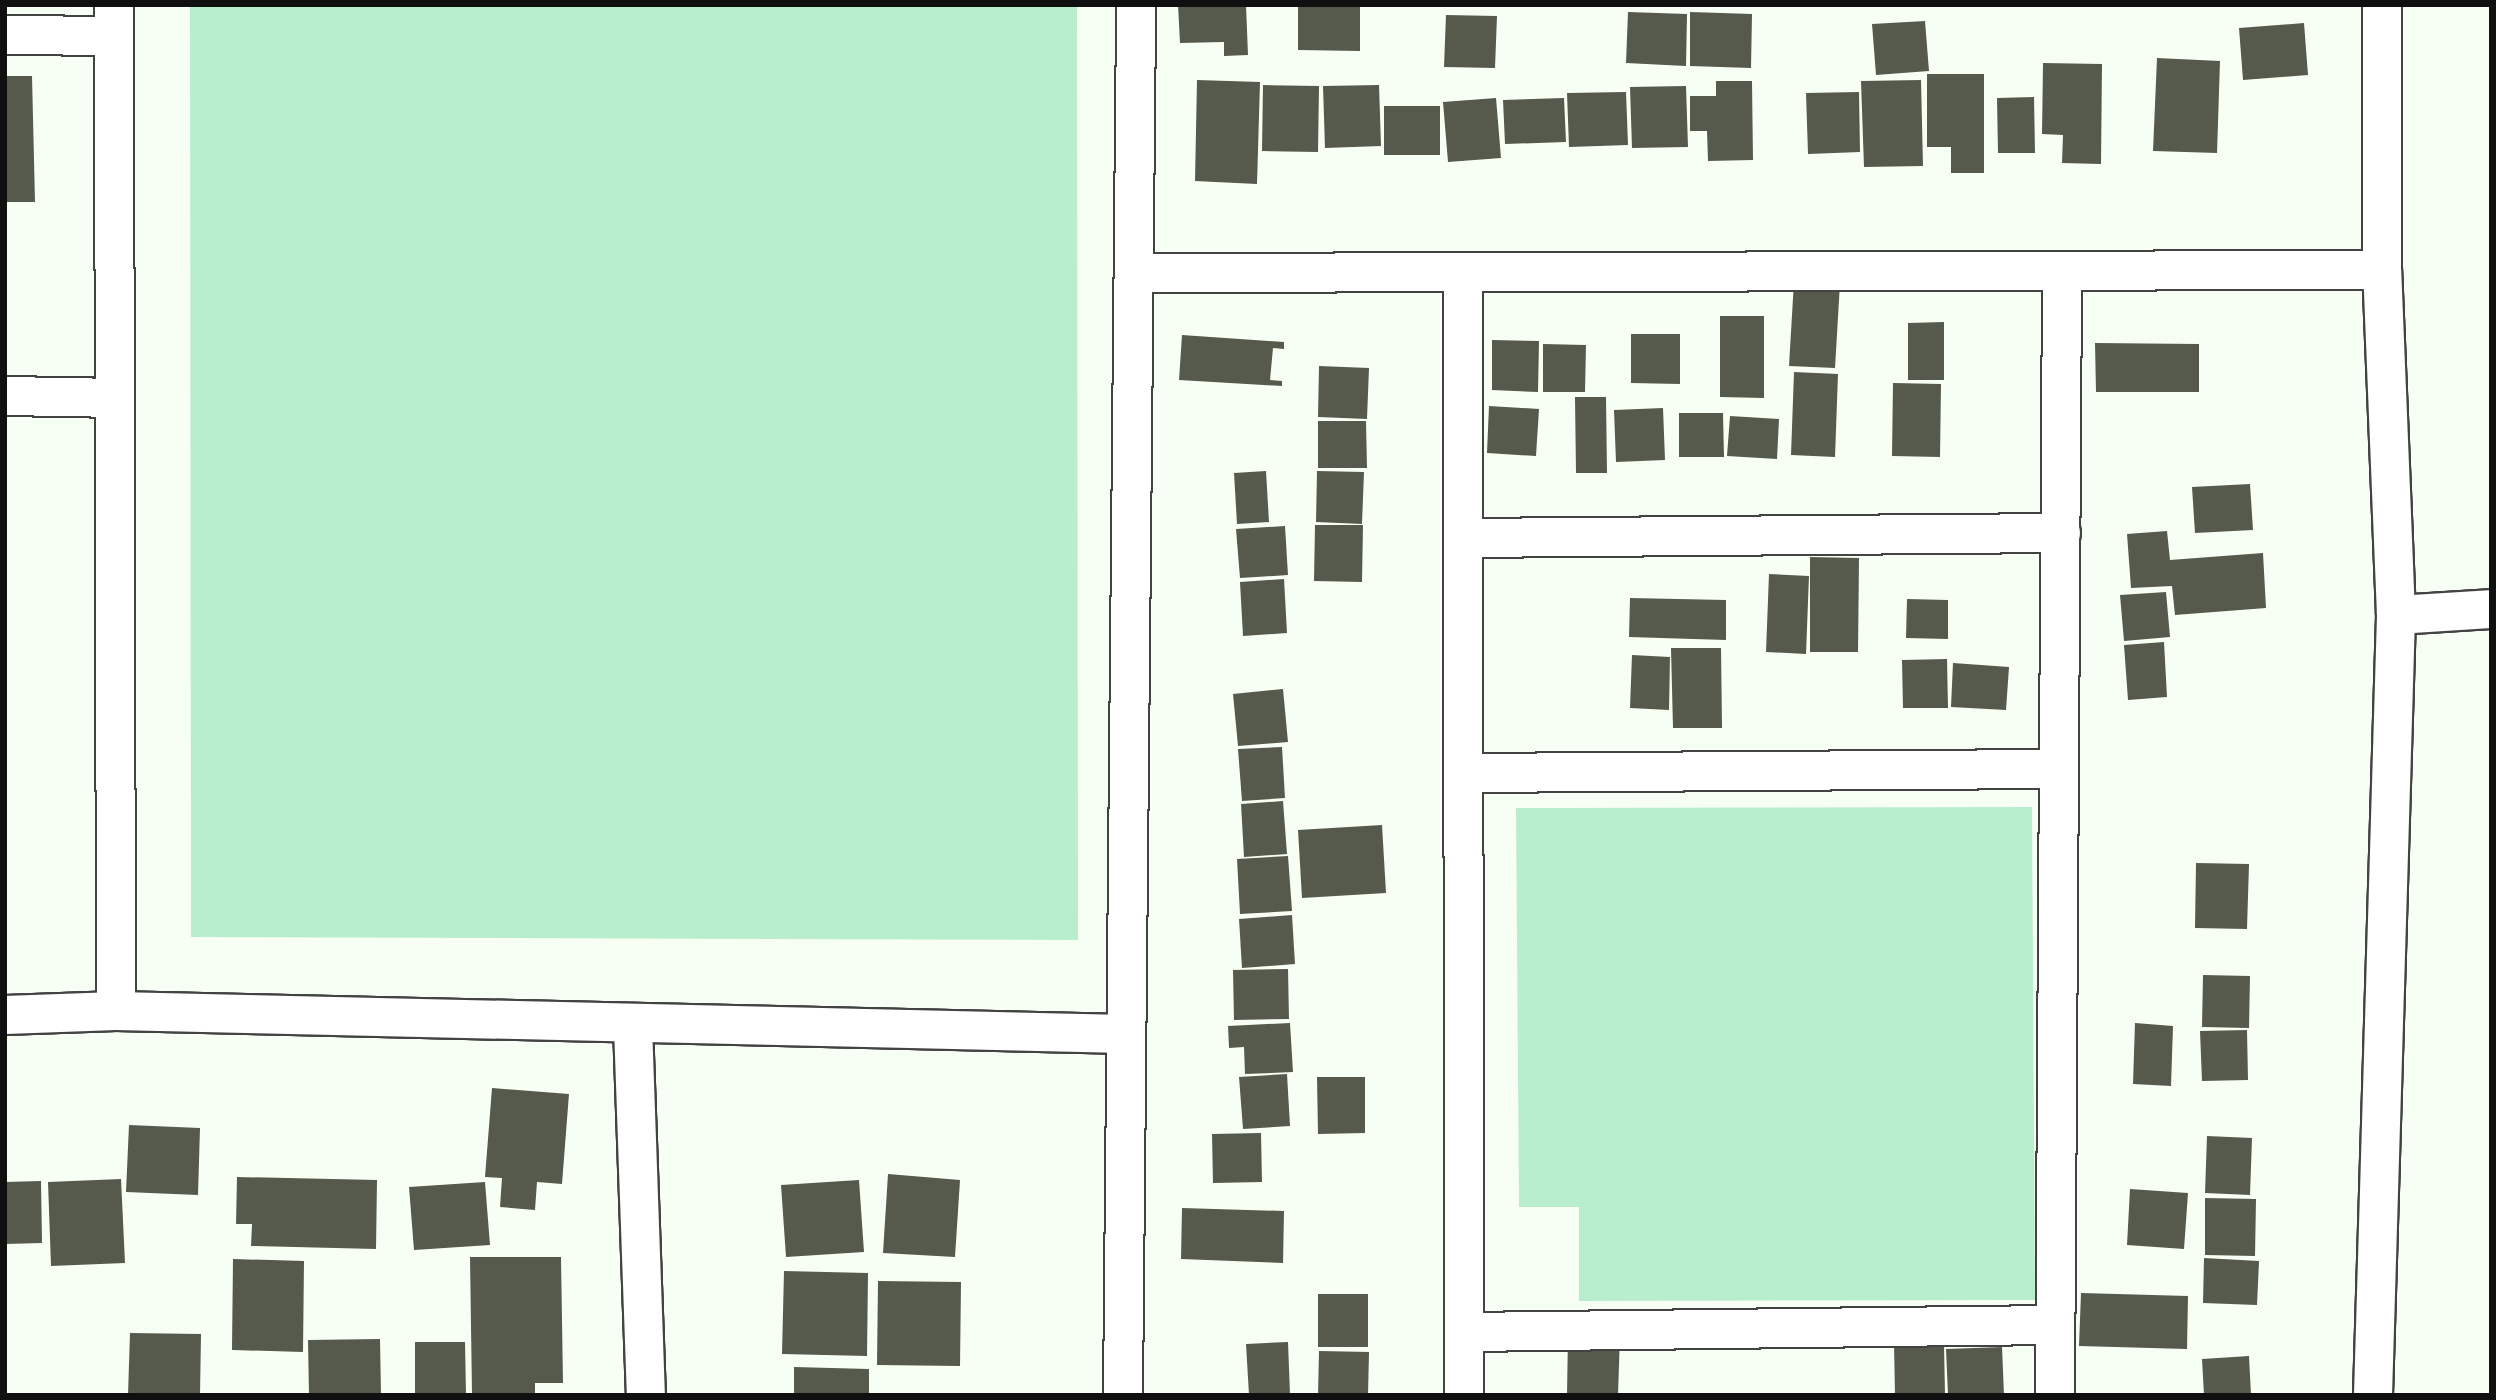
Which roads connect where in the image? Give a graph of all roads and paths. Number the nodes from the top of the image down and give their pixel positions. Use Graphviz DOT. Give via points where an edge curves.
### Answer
graph roads {
  1 [pos="1136,5"];
  2 [pos="2382,5"];
  3 [pos="114,21"];
  4 [pos="5,35"];
  5 [pos="2382,270"];
  6 [pos="2062,271"];
  7 [pos="1463,272"];
  8 [pos="1134,273"];
  9 [pos="5,396"];
  10 [pos="115,398"];
  11 [pos="2061,533"];
  12 [pos="1463,538"];
  13 [pos="2491,609"];
  14 [pos="2396,615"];
  15 [pos="2059,769"];
  16 [pos="1464,773"];
  17 [pos="116,1012"];
  18 [pos="5,1015"];
  19 [pos="633,1026"];
  20 [pos="1126,1034"];
  21 [pos="2055,1325"];
  22 [pos="1464,1332"];
  23 [pos="646,1395"];
  24 [pos="1123,1395"];
  25 [pos="1464,1395"];
  26 [pos="2055,1395"];
  27 [pos="2373,1395"];
  1 -- 8 [label="street"];
  2 -- 5 [label="street"];
  3 -- 4 [label="street"];
  3 -- 10 [label="street"];
  5 -- 6 [label="street"];
  5 -- 14 [label="street"];
  6 -- 7 [label="street"];
  6 -- 11 [label="street"];
  7 -- 8 [label="street"];
  7 -- 12 [label="street"];
  8 -- 20 [label="street"];
  9 -- 10 [label="street"];
  10 -- 17 [label="street"];
  11 -- 12 [label="street"];
  11 -- 15 [label="street"];
  12 -- 16 [label="street"];
  13 -- 14 [label="street"];
  14 -- 27 [label="street"];
  15 -- 16 [label="street"];
  15 -- 21 [label="street"];
  16 -- 22 [label="street"];
  17 -- 18 [label="street"];
  17 -- 19 [label="street"];
  19 -- 20 [label="street"];
  19 -- 23 [label="street"];
  20 -- 24 [label="street"];
  21 -- 22 [label="street"];
  21 -- 26 [label="street"];
  22 -- 25 [label="street"];
}
